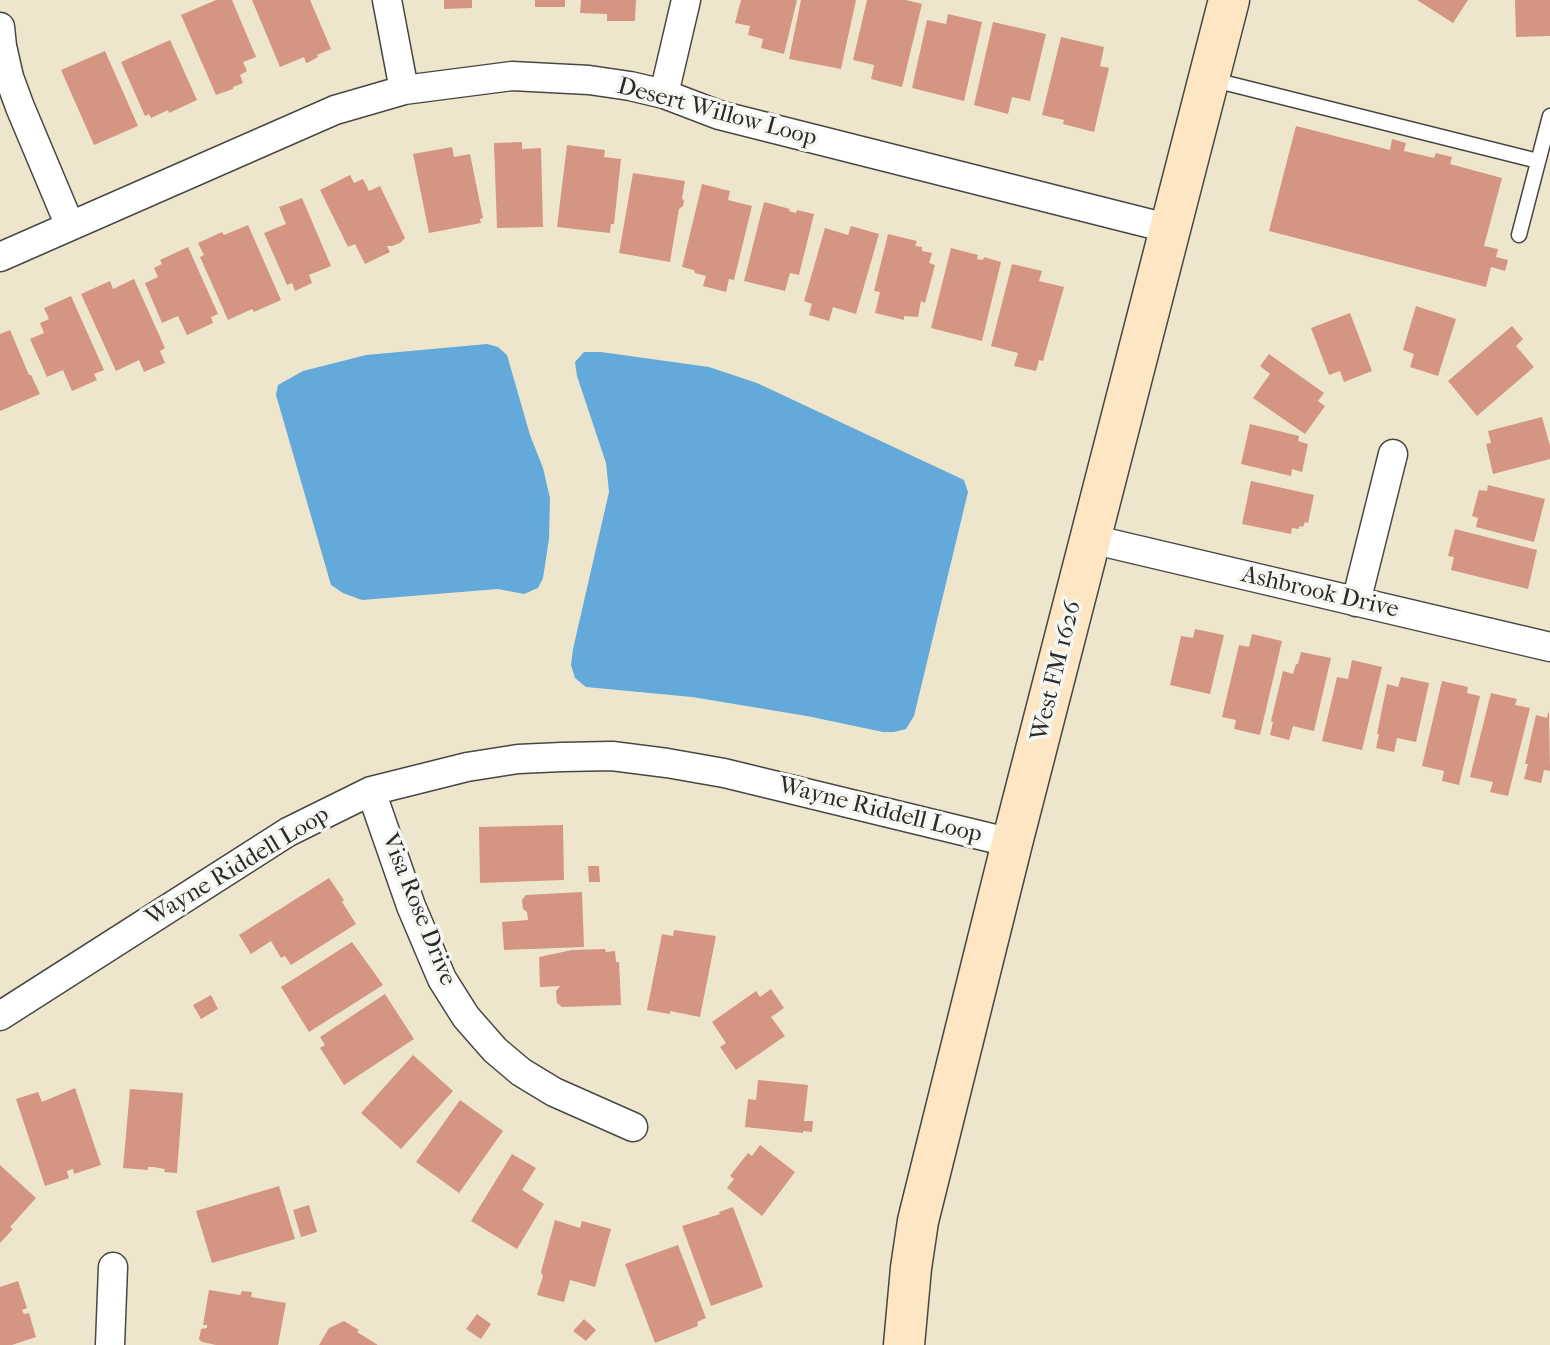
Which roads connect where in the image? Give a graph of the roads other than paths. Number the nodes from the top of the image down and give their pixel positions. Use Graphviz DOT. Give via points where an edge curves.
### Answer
graph roads {
  1 [pos="387,0"];
  2 [pos="686,0"];
  3 [pos="1229,0"];
  4 [pos="0,27"];
  5 [pos="1209,79"];
  6 [pos="404,90"];
  7 [pos="664,94"];
  8 [pos="1550,116"];
  9 [pos="1538,161"];
  10 [pos="70,226"];
  11 [pos="1171,229"];
  12 [pos="1519,235"];
  13 [pos="0,257"];
  14 [pos="1393,454"];
  15 [pos="1091,539"];
  16 [pos="1356,602"];
  17 [pos="1550,647"];
  18 [pos="371,791"];
  19 [pos="1012,843"];
  20 [pos="0,1016"];
  21 [pos="633,1127"];
  22 [pos="113,1267"];
  23 [pos="110,1345"];
  24 [pos="904,1345"];
  1 -- 6 [label="street"];
  2 -- 7 [label="street"];
  3 -- 5 [label="main road, West FM 1626"];
  4 -- 10 [label="street" via="16,97"];
  5 -- 9 [label="lane"];
  5 -- 11 [label="main road, West FM 1626"];
  6 -- 7 [label="street, Desert Willow Loop" via="512,76 589,80"];
  6 -- 10 [label="street, Desert Willow Loop" via="313,119"];
  7 -- 11 [label="street, Desert Willow Loop" via="719,115"];
  8 -- 9 [label="lane"];
  9 -- 12 [label="lane"];
  10 -- 13 [label="street, Desert Willow Loop"];
  11 -- 15 [label="main road, West FM 1626"];
  14 -- 16 [label="street"];
  15 -- 16 [label="street, Ashbrook Drive"];
  15 -- 19 [label="main road, West FM 1626"];
  16 -- 17 [label="street, Ashbrook Drive"];
  18 -- 19 [label="street, Wayne Riddell Loop" via="518,759 612,756 724,773"];
  18 -- 20 [label="street, Wayne Riddell Loop" via="288,832"];
  18 -- 21 [label="street, Visa Rose Drive" via="411,906 442,979 466,1017 521,1072"];
  19 -- 24 [label="main road, West FM 1626" via="918,1221"];
  22 -- 23 [label="street"];
}
